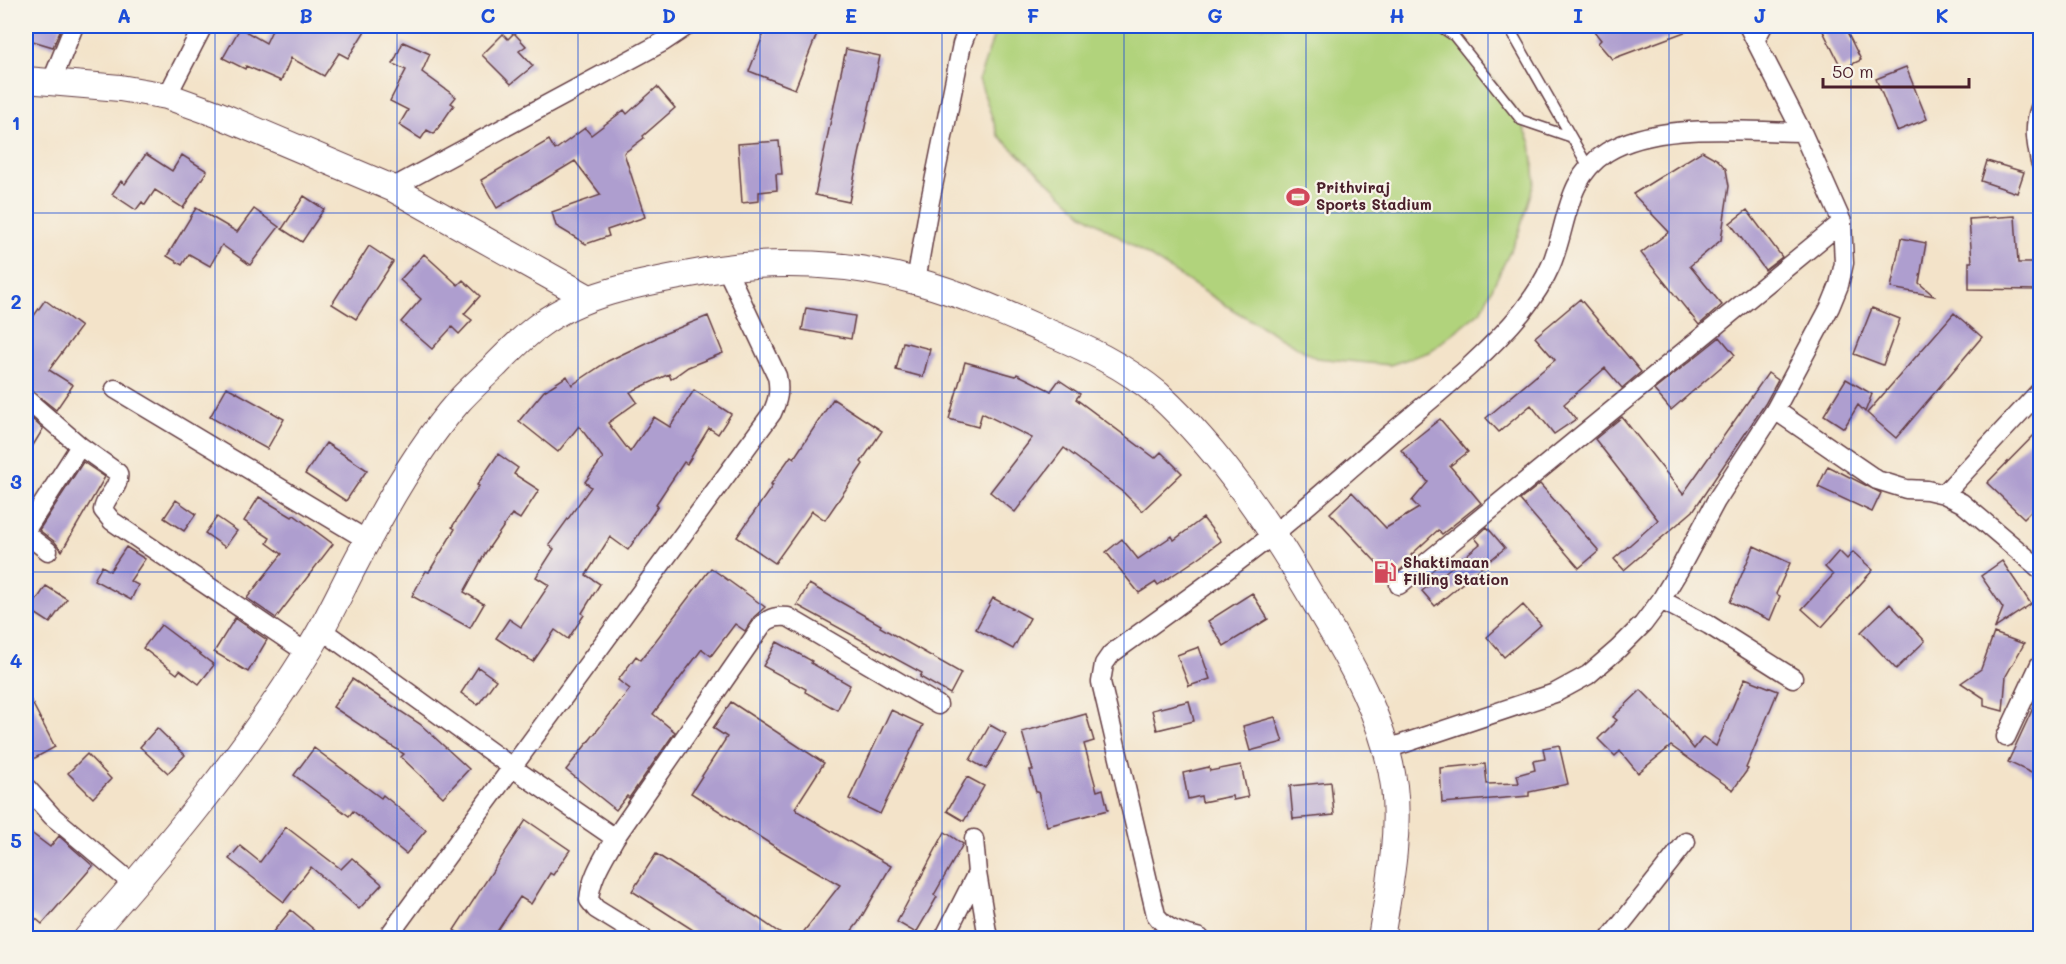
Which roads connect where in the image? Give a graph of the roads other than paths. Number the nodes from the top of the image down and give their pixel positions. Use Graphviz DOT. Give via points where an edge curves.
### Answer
graph roads {
  1 [pos="74,26"];
  2 [pos="203,26"];
  3 [pos="687,26"];
  4 [pos="969,26"];
  5 [pos="1439,26"];
  6 [pos="1508,26"];
  7 [pos="1748,26"];
  8 [pos="1768,26"];
  9 [pos="1758,44"];
  10 [pos="26,80"];
  11 [pos="51,83"];
  12 [pos="167,96"];
  13 [pos="2040,108"];
  14 [pos="1802,132"];
  15 [pos="1571,137"];
  16 [pos="2040,162"];
  17 [pos="1589,168"];
  18 [pos="392,188"];
  19 [pos="1842,222"];
  20 [pos="726,268"];
  21 [pos="916,281"];
  22 [pos="589,298"];
  23 [pos="115,389"];
  24 [pos="2040,391"];
  25 [pos="26,399"];
  26 [pos="1775,410"];
  27 [pos="80,446"];
  28 [pos="1944,494"];
  29 [pos="26,532"];
  30 [pos="1274,533"];
  31 [pos="367,540"];
  32 [pos="48,551"];
  33 [pos="2040,569"];
  34 [pos="1399,585"];
  35 [pos="1661,600"];
  36 [pos="322,630"];
  37 [pos="308,653"];
  38 [pos="2040,664"];
  39 [pos="1793,678"];
  40 [pos="938,705"];
  41 [pos="2006,737"];
  42 [pos="1387,748"];
  43 [pos="513,768"];
  44 [pos="26,787"];
  45 [pos="615,838"];
  46 [pos="974,839"];
  47 [pos="1686,842"];
  48 [pos="977,873"];
  49 [pos="134,885"];
  50 [pos="87,939"];
  51 [pos="387,939"];
  52 [pos="643,939"];
  53 [pos="944,939"];
  54 [pos="988,939"];
  55 [pos="1200,939"];
  56 [pos="1381,939"];
  57 [pos="1610,939"];
  1 -- 11 [label="street"];
  2 -- 12 [label="street"];
  3 -- 18 [label="street"];
  4 -- 21 [label="street" via="959,56"];
  5 -- 15 [label="lane" via="1454,36 1521,120"];
  6 -- 15 [label="lane"];
  7 -- 9 [label="street"];
  8 -- 9 [label="lane"];
  9 -- 14 [label="street"];
  10 -- 11 [label="street"];
  11 -- 12 [label="street"];
  12 -- 18 [label="street"];
  13 -- 16 [label="street" via="2035,124"];
  14 -- 17 [label="street" via="1660,134 1626,143"];
  14 -- 19 [label="street"];
  15 -- 17 [label="lane"];
  17 -- 30 [label="street" via="1572,193 1546,274 1506,331"];
  18 -- 22 [label="street"];
  19 -- 26 [label="street" via="1844,263 1839,285"];
  19 -- 34 [label="street"];
  20 -- 21 [label="street" via="814,265"];
  20 -- 22 [label="street"];
  20 -- 43 [label="street" via="777,376 778,400"];
  21 -- 30 [label="street" via="979,302 1077,344 1134,376 1203,442"];
  22 -- 31 [label="street" via="542,322 457,403 410,467"];
  23 -- 31 [label="street"];
  24 -- 28 [label="street"];
  25 -- 27 [label="street"];
  26 -- 28 [label="street" via="1877,480"];
  26 -- 35 [label="street" via="1716,501"];
  27 -- 29 [label="street"];
  27 -- 37 [label="street" via="118,473 118,483 103,510 112,521"];
  28 -- 33 [label="street" via="1962,502"];
  29 -- 32 [label="street"];
  30 -- 42 [label="street" via="1333,633"];
  30 -- 55 [label="street" via="1112,654 1104,664 1104,697 1156,915 1172,930"];
  31 -- 36 [label="street"];
  35 -- 39 [label="street"];
  35 -- 42 [label="street" via="1618,649 1588,675 1556,693"];
  36 -- 37 [label="street"];
  36 -- 43 [label="street"];
  37 -- 49 [label="street" via="235,761"];
  38 -- 41 [label="street"];
  40 -- 45 [label="street" via="788,617 769,618"];
  42 -- 56 [label="street" via="1394,790 1394,841"];
  43 -- 45 [label="street"];
  43 -- 51 [label="street"];
  44 -- 49 [label="street" via="52,816"];
  45 -- 52 [label="street" via="595,874 589,900 596,909"];
  46 -- 48 [label="street"];
  47 -- 57 [label="street"];
  48 -- 53 [label="street"];
  48 -- 54 [label="street"];
  49 -- 50 [label="street"];
}
